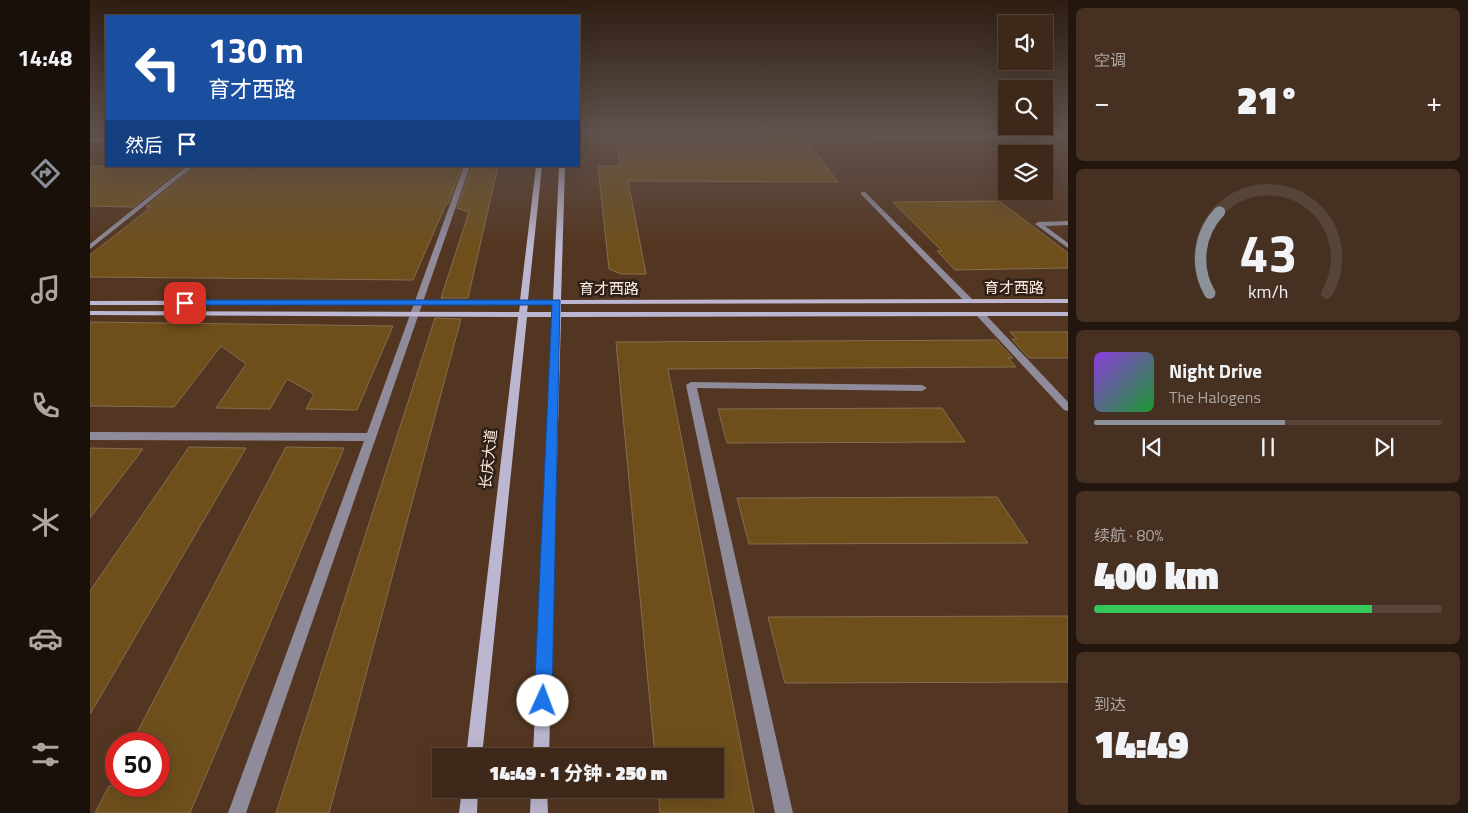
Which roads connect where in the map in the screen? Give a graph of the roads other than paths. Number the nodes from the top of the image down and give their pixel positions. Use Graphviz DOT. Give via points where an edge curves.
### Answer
graph roads {
  1 [pos="186,170"];
  2 [pos="466,170"];
  3 [pos="539,170"];
  4 [pos="562,170"];
  5 [pos="863,193"];
  6 [pos="1068,223"];
  7 [pos="1068,246"];
  8 [pos="90,247"];
  9 [pos="969,301"];
  10 [pos="1068,301"];
  11 [pos="557,302"];
  12 [pos="90,303"];
  13 [pos="417,309"];
  14 [pos="523,309"];
  15 [pos="90,312"];
  16 [pos="980,314"];
  17 [pos="1068,314"];
  18 [pos="556,316"];
  19 [pos="922,388"];
  20 [pos="1068,408"];
  21 [pos="90,436"];
  22 [pos="372,436"];
  23 [pos="475,748"];
  24 [pos="541,748"];
  25 [pos="469,798"];
  26 [pos="539,798"];
  27 [pos="237,813"];
  28 [pos="468,813"];
  29 [pos="538,813"];
  30 [pos="784,813"];
  1 -- 8 [label="street"];
  2 -- 13 [label="street"];
  3 -- 14 [label="main road, 长庆大道"];
  4 -- 11 [label="main road"];
  5 -- 9 [label="street"];
  6 -- 7 [label="street" via="1038,224"];
  9 -- 10 [label="main road, 育才西路"];
  9 -- 11 [label="main road, 育才西路"];
  11 -- 14 [label="main road, 育才西路"];
  11 -- 18 [label="main road"];
  12 -- 13 [label="main road, 育才西路"];
  13 -- 14 [label="main road, 育才西路"];
  13 -- 15 [label="main road, 育才西路"];
  13 -- 22 [label="street"];
  14 -- 18 [label="main road, 育才西路"];
  14 -- 23 [label="main road, 长庆大道"];
  16 -- 17 [label="main road, 育才西路"];
  16 -- 18 [label="main road, 育才西路"];
  16 -- 20 [label="street"];
  18 -- 24 [label="main road"];
  19 -- 30 [label="street" via="691,386"];
  21 -- 22 [label="street"];
  22 -- 27 [label="street"];
  25 -- 28 [label="main road"];
  26 -- 29 [label="main road"];
}
